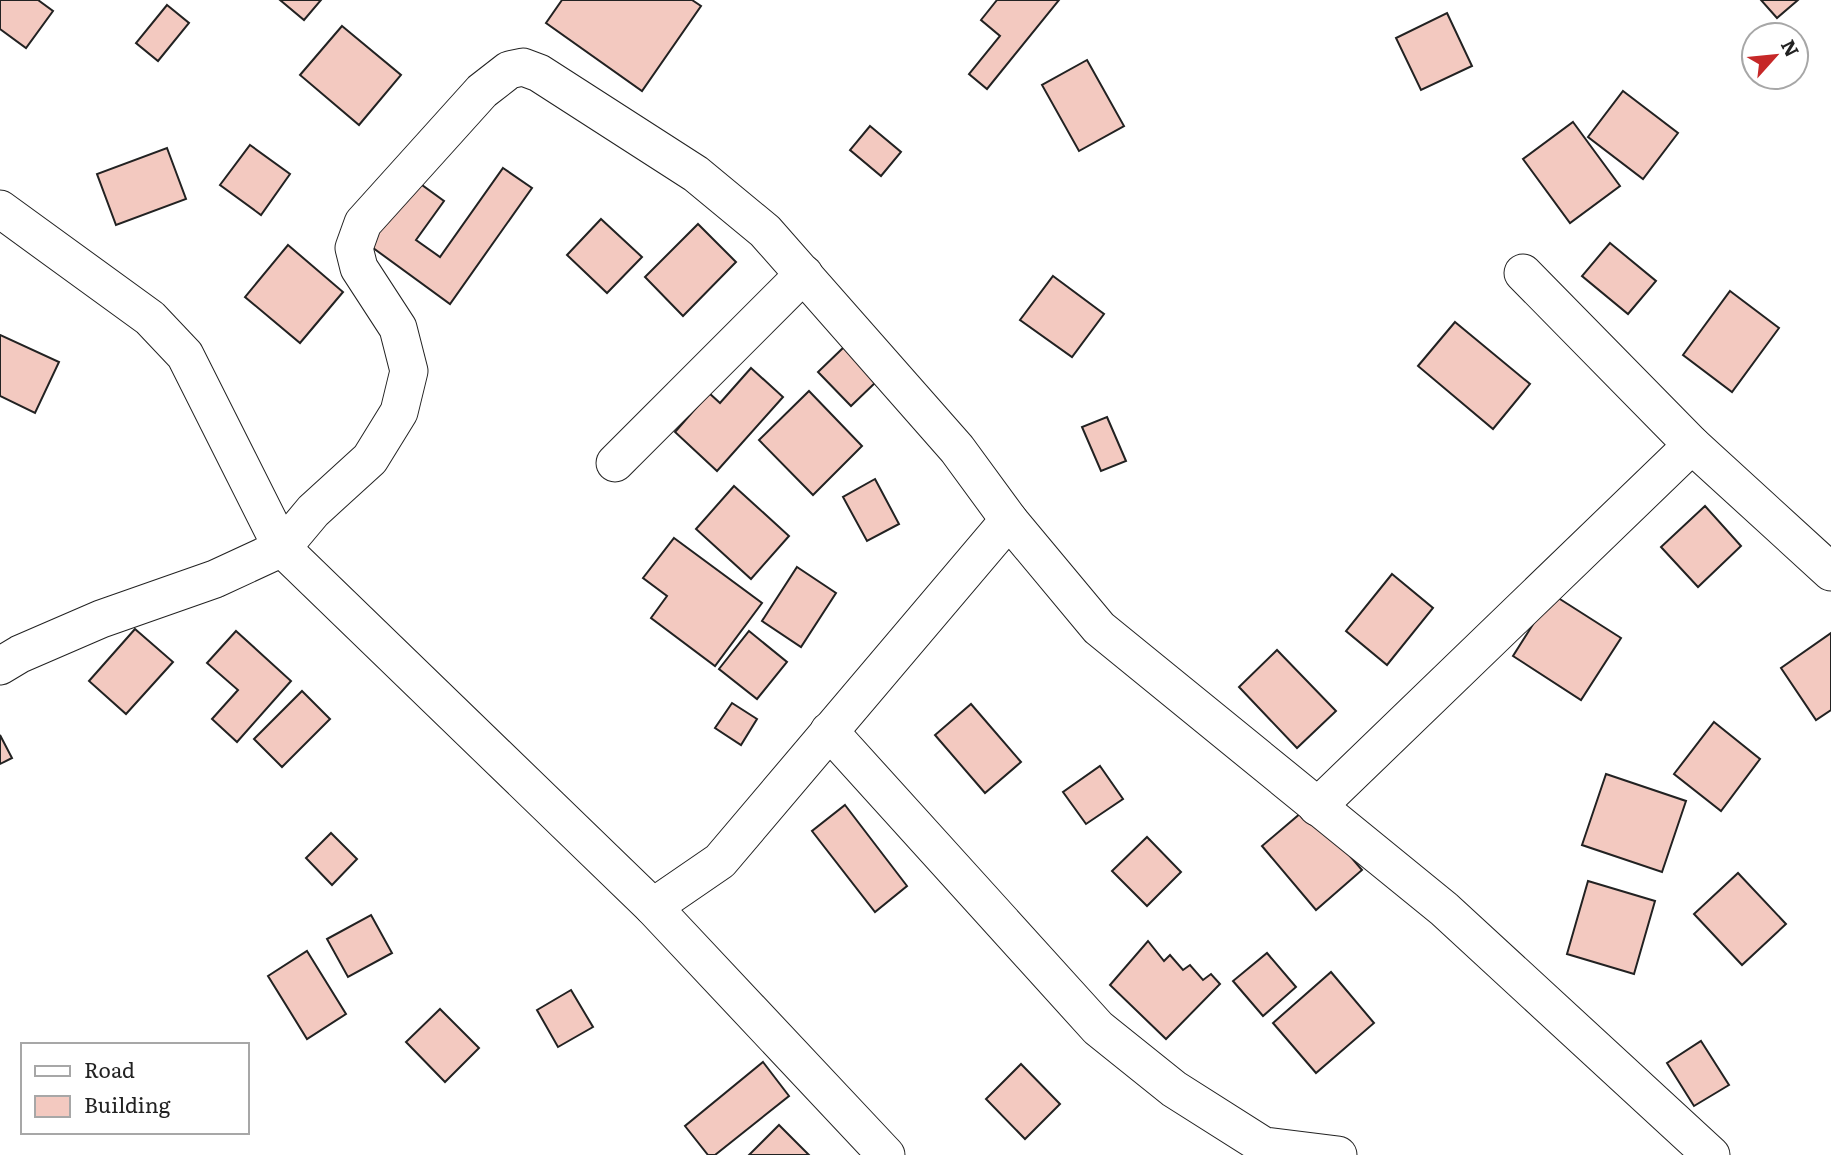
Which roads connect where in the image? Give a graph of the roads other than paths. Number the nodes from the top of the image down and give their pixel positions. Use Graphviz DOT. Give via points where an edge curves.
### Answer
graph roads {
  1 [pos="0,209"];
  2 [pos="1523,273"];
  3 [pos="804,275"];
  4 [pos="1692,445"];
  5 [pos="615,463"];
  6 [pos="1009,520"];
  7 [pos="282,548"];
  8 [pos="1831,572"];
  9 [pos="0,666"];
  10 [pos="829,731"];
  11 [pos="1317,807"];
  12 [pos="653,907"];
  13 [pos="886,1155"];
  14 [pos="1338,1155"];
  15 [pos="1711,1155"];
  1 -- 7 [label="street" via="150,318 185,355"];
  2 -- 4 [label="street"];
  3 -- 5 [label="street"];
  3 -- 6 [label="street" via="957,449"];
  3 -- 7 [label="street" via="765,231 696,174 539,73 523,67 509,70 482,91 363,223 354,248 359,268 398,328 409,372 399,412 370,459"];
  4 -- 8 [label="street"];
  4 -- 11 [label="street"];
  6 -- 10 [label="street"];
  6 -- 11 [label="street" via="1099,628"];
  7 -- 9 [label="street" via="215,579 101,619"];
  7 -- 12 [label="street"];
  10 -- 12 [label="street" via="720,861"];
  10 -- 14 [label="street" via="1098,1028 1174,1089 1264,1146"];
  11 -- 15 [label="street" via="1444,909"];
  12 -- 13 [label="street"];
}
